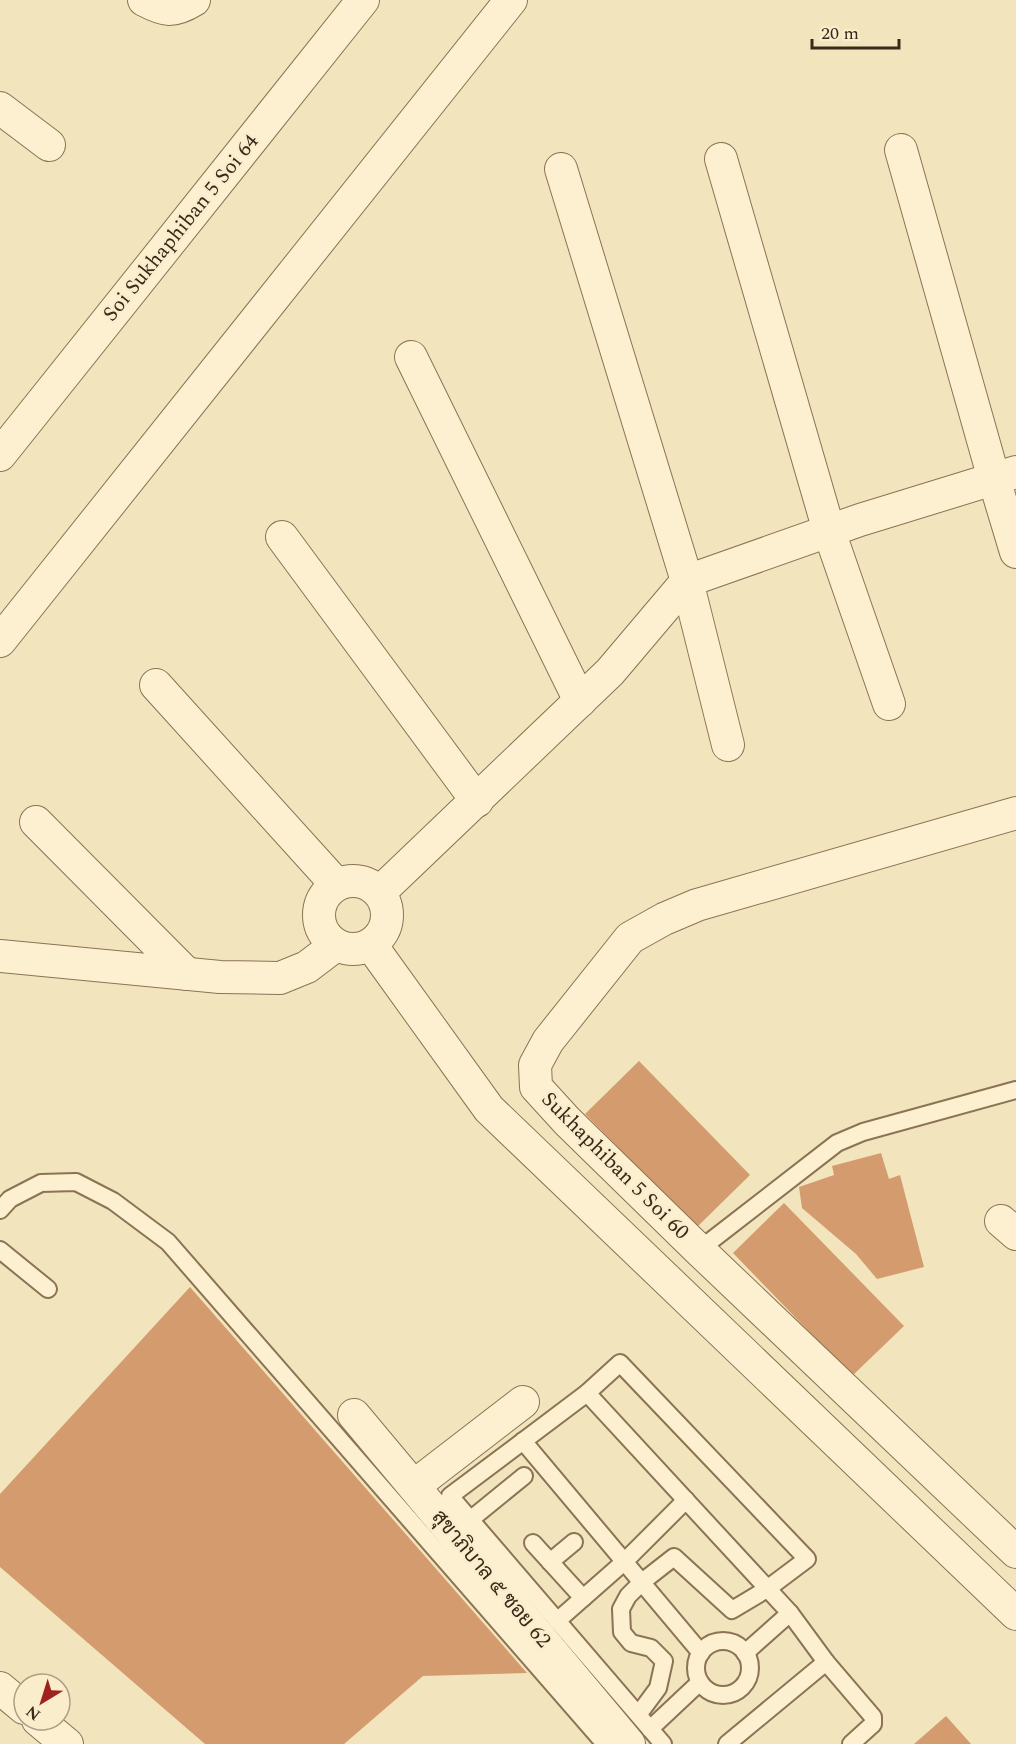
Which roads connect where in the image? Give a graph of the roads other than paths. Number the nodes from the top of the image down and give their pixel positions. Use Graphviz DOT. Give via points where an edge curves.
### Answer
graph roads {
  1 [pos="144,0"];
  2 [pos="194,0"];
  3 [pos="363,0"];
  4 [pos="511,0"];
  5 [pos="0,108"];
  6 [pos="49,146"];
  7 [pos="901,150"];
  8 [pos="720,159"];
  9 [pos="561,169"];
  10 [pos="411,357"];
  11 [pos="0,455"];
  12 [pos="1005,476"];
  13 [pos="829,531"];
  14 [pos="282,537"];
  15 [pos="1016,552"];
  16 [pos="687,581"];
  17 [pos="0,641"];
  18 [pos="156,685"];
  19 [pos="580,701"];
  20 [pos="890,704"];
  21 [pos="728,745"];
  22 [pos="477,801"];
  23 [pos="1016,813"];
  24 [pos="36,822"];
  25 [pos="336,884"];
  26 [pos="380,892"];
  27 [pos="336,945"];
  28 [pos="370,945"];
  29 [pos="0,956"];
  30 [pos="187,974"];
  31 [pos="1016,1089"];
  32 [pos="0,1210"];
  33 [pos="699,1250"];
  34 [pos="0,1251"];
  35 [pos="48,1289"];
  36 [pos="587,1392"];
  37 [pos="523,1402"];
  38 [pos="354,1415"];
  39 [pos="523,1441"];
  40 [pos="524,1476"];
  41 [pos="414,1486"];
  42 [pos="686,1500"];
  43 [pos="470,1520"];
  44 [pos="574,1542"];
  45 [pos="534,1543"];
  46 [pos="1016,1552"];
  47 [pos="550,1562"];
  48 [pos="624,1562"];
  49 [pos="642,1582"];
  50 [pos="767,1588"];
  51 [pos="583,1598"];
  52 [pos="790,1613"];
  53 [pos="1016,1614"];
  54 [pos="557,1621"];
  55 [pos="700,1653"];
  56 [pos="745,1653"];
  57 [pos="826,1662"];
  58 [pos="700,1683"];
  59 [pos="0,1688"];
  60 [pos="12,1698"];
  61 [pos="638,1715"];
  62 [pos="52,1732"];
  63 [pos="639,1736"];
  64 [pos="67,1744"];
  65 [pos="605,1744"];
  66 [pos="663,1744"];
  67 [pos="727,1744"];
  68 [pos="851,1744"];
  1 -- 2 [label="street" via="162,10 183,7"];
  3 -- 11 [label="street, Soi Sukhaphiban 5 Soi 64"];
  4 -- 17 [label="street"];
  5 -- 6 [label="street"];
  7 -- 12 [label="street"];
  8 -- 13 [label="street"];
  9 -- 16 [label="street"];
  10 -- 19 [label="street"];
  12 -- 13 [label="street"];
  12 -- 15 [label="street"];
  13 -- 16 [label="street"];
  13 -- 20 [label="street"];
  14 -- 22 [label="street"];
  16 -- 19 [label="street" via="610,672"];
  16 -- 21 [label="street"];
  18 -- 25 [label="street"];
  19 -- 22 [label="street"];
  22 -- 26 [label="street"];
  23 -- 33 [label="street, Sukhaphiban 5 Soi 60" via="709,902 664,919 630,938 548,1041 535,1065 536,1087"];
  24 -- 30 [label="street"];
  25 -- 26 [label="street" via="360,880"];
  25 -- 27 [label="street" via="320,902 318,914 326,937"];
  26 -- 28 [label="street" via="386,903 386,927"];
  27 -- 28 [label="street" via="359,949"];
  27 -- 30 [label="street" via="307,967 280,978"];
  28 -- 53 [label="street" via="489,1109"];
  29 -- 30 [label="street"];
  31 -- 33 [label="lane" via="863,1132 837,1143"];
  32 -- 65 [label="lane" via="10,1199 41,1183 76,1182 113,1201 168,1242"];
  33 -- 46 [label="street, Sukhaphiban 5 Soi 60"];
  34 -- 35 [label="lane"];
  36 -- 39 [label="lane"];
  36 -- 42 [label="lane"];
  36 -- 50 [label="lane" via="620,1363 807,1559"];
  37 -- 41 [label="street"];
  38 -- 41 [label="street, สุขาภิบาล ๕ ซอย 62"];
  39 -- 43 [label="lane" via="450,1496"];
  39 -- 48 [label="lane"];
  40 -- 43 [label="lane"];
  41 -- 63 [label="street, สุขาภิบาล ๕ ซอย 62"];
  42 -- 48 [label="lane"];
  42 -- 50 [label="lane"];
  43 -- 54 [label="lane"];
  44 -- 47 [label="lane"];
  45 -- 47 [label="lane"];
  47 -- 51 [label="lane"];
  48 -- 49 [label="lane"];
  48 -- 51 [label="lane"];
  49 -- 50 [label="lane" via="674,1557 732,1610"];
  49 -- 55 [label="lane"];
  49 -- 61 [label="lane" via="621,1609 622,1632 631,1643 651,1648 664,1661 658,1688"];
  50 -- 52 [label="lane"];
  51 -- 54 [label="lane"];
  52 -- 56 [label="lane"];
  52 -- 57 [label="lane"];
  54 -- 61 [label="lane"];
  55 -- 56 [label="lane" via="717,1641 728,1641"];
  55 -- 58 [label="lane" via="696,1673"];
  56 -- 58 [label="lane" via="749,1673 738,1690 717,1694"];
  57 -- 67 [label="lane"];
  57 -- 68 [label="lane" via="873,1717 873,1724"];
  58 -- 63 [label="lane"];
  59 -- 60 [label="street"];
  61 -- 63 [label="lane"];
  62 -- 64 [label="street"];
  63 -- 66 [label="lane"];
}
